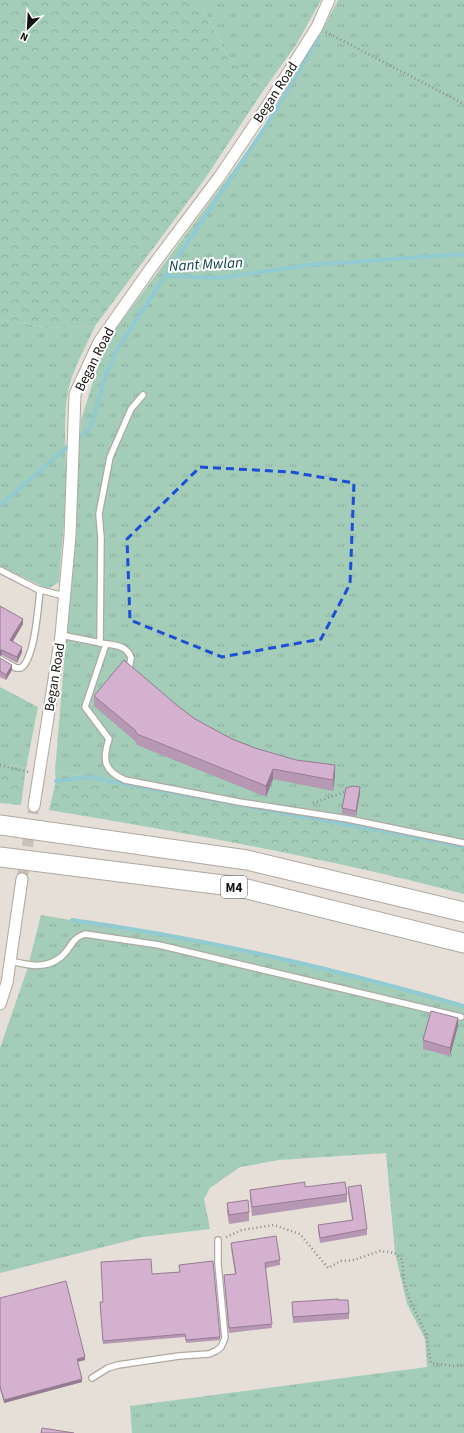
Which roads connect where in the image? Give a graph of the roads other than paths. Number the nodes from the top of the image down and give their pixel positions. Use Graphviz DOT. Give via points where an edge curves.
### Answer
graph roads {
  1 [pos="329,0"];
  2 [pos="143,395"];
  3 [pos="0,570"];
  4 [pos="40,590"];
  5 [pos="64,596"];
  6 [pos="61,635"];
  7 [pos="103,644"];
  8 [pos="0,659"];
  9 [pos="129,669"];
  10 [pos="34,806"];
  11 [pos="0,825"];
  12 [pos="464,843"];
  13 [pos="0,857"];
  14 [pos="22,879"];
  15 [pos="464,912"];
  16 [pos="464,943"];
  17 [pos="10,961"];
  18 [pos="0,1004"];
  19 [pos="461,1017"];
  20 [pos="218,1240"];
  21 [pos="92,1378"];
  1 -- 5 [label="street, Began Road" via="317,26 220,176 99,342 75,394 70,536"];
  2 -- 7 [label="lane" via="131,409 110,458 99,514"];
  3 -- 4 [label="lane"];
  4 -- 5 [label="lane"];
  4 -- 8 [label="lane" via="30,652 26,662 21,668 16,668"];
  5 -- 6 [label="street, Began Road"];
  6 -- 7 [label="lane"];
  6 -- 10 [label="street, Began Road"];
  7 -- 9 [label="lane" via="127,649 131,658"];
  7 -- 12 [label="lane" via="86,707 109,739 104,753 107,767 114,775 125,780 239,802 304,811"];
  11 -- 15 [label="highway, M4" via="247,860"];
  13 -- 16 [label="highway, M4" via="239,887"];
  14 -- 17 [label="street"];
  17 -- 18 [label="street" via="7,983"];
  17 -- 19 [label="lane" via="41,967 61,957 75,938 85,934 159,945"];
  20 -- 21 [label="lane" via="224,1338 221,1347 209,1354 118,1365"];
}
